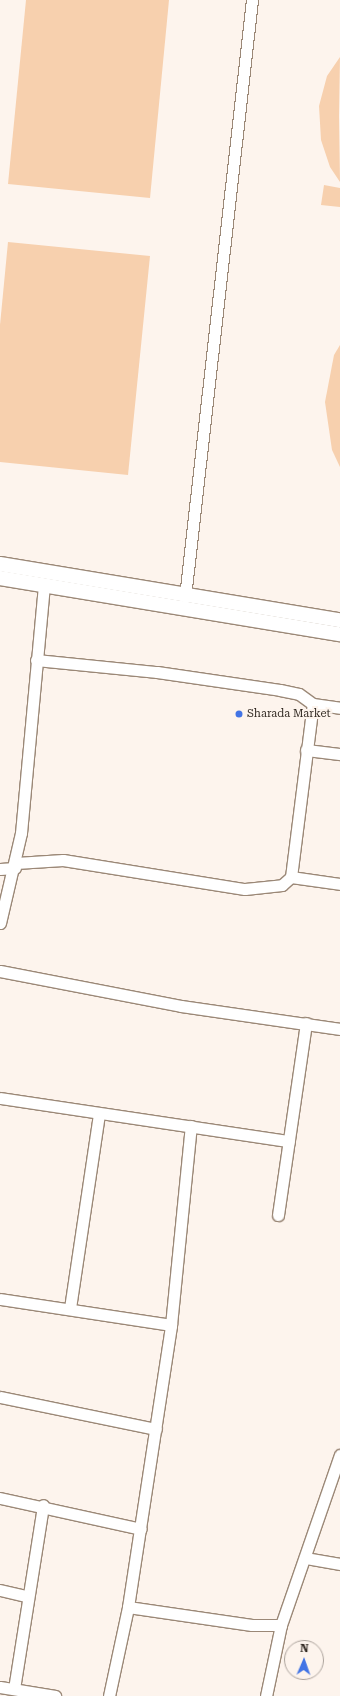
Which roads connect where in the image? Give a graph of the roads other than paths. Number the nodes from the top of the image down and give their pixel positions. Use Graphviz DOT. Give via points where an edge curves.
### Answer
graph roads {
  1 [pos="252,0"];
  2 [pos="0,564"];
  3 [pos="0,578"];
  4 [pos="44,586"];
  5 [pos="185,596"];
  6 [pos="340,620"];
  7 [pos="340,634"];
  8 [pos="36,660"];
  9 [pos="313,704"];
  10 [pos="340,708"];
  11 [pos="306,750"];
  12 [pos="340,754"];
  13 [pos="15,865"];
  14 [pos="0,869"];
  15 [pos="291,877"];
  16 [pos="340,884"];
  17 [pos="0,923"];
  18 [pos="0,971"];
  19 [pos="306,1023"];
  20 [pos="340,1029"];
  21 [pos="0,1098"];
  22 [pos="99,1114"];
  23 [pos="191,1126"];
  24 [pos="289,1141"];
  25 [pos="278,1215"];
  26 [pos="0,1299"];
  27 [pos="70,1308"];
  28 [pos="171,1326"];
  29 [pos="0,1396"];
  30 [pos="156,1429"];
  31 [pos="340,1455"];
  32 [pos="0,1498"];
  33 [pos="43,1505"];
  34 [pos="141,1529"];
  35 [pos="306,1558"];
  36 [pos="340,1564"];
  37 [pos="0,1590"];
  38 [pos="27,1596"];
  39 [pos="128,1607"];
  40 [pos="281,1625"];
  41 [pos="0,1687"];
  42 [pos="20,1692"];
  43 [pos="55,1696"];
  44 [pos="109,1696"];
  45 [pos="266,1696"];
  1 -- 5 [label="street"];
  2 -- 5 [label="street"];
  3 -- 4 [label="street"];
  4 -- 7 [label="street"];
  4 -- 8 [label="street"];
  5 -- 6 [label="street"];
  8 -- 9 [label="street" via="156,672 280,690 299,694"];
  8 -- 13 [label="street" via="26,793"];
  9 -- 10 [label="street"];
  9 -- 11 [label="street"];
  11 -- 12 [label="street"];
  11 -- 15 [label="street"];
  13 -- 14 [label="street"];
  13 -- 15 [label="street" via="63,860 245,889 275,888 282,886"];
  13 -- 17 [label="street"];
  15 -- 16 [label="street"];
  18 -- 19 [label="street" via="181,1006"];
  19 -- 20 [label="street"];
  19 -- 24 [label="street"];
  21 -- 22 [label="street"];
  22 -- 23 [label="street"];
  22 -- 27 [label="street"];
  23 -- 24 [label="street"];
  23 -- 28 [label="street"];
  24 -- 25 [label="street"];
  26 -- 27 [label="street"];
  27 -- 28 [label="street"];
  28 -- 30 [label="street"];
  29 -- 30 [label="street"];
  30 -- 34 [label="street"];
  31 -- 35 [label="street"];
  32 -- 33 [label="street"];
  33 -- 34 [label="street"];
  33 -- 38 [label="street"];
  34 -- 39 [label="street"];
  35 -- 36 [label="street"];
  35 -- 40 [label="street"];
  37 -- 38 [label="street"];
  38 -- 42 [label="street"];
  39 -- 40 [label="street" via="252,1625"];
  39 -- 44 [label="street"];
  40 -- 45 [label="street"];
  41 -- 42 [label="street"];
  42 -- 43 [label="street"];
}
